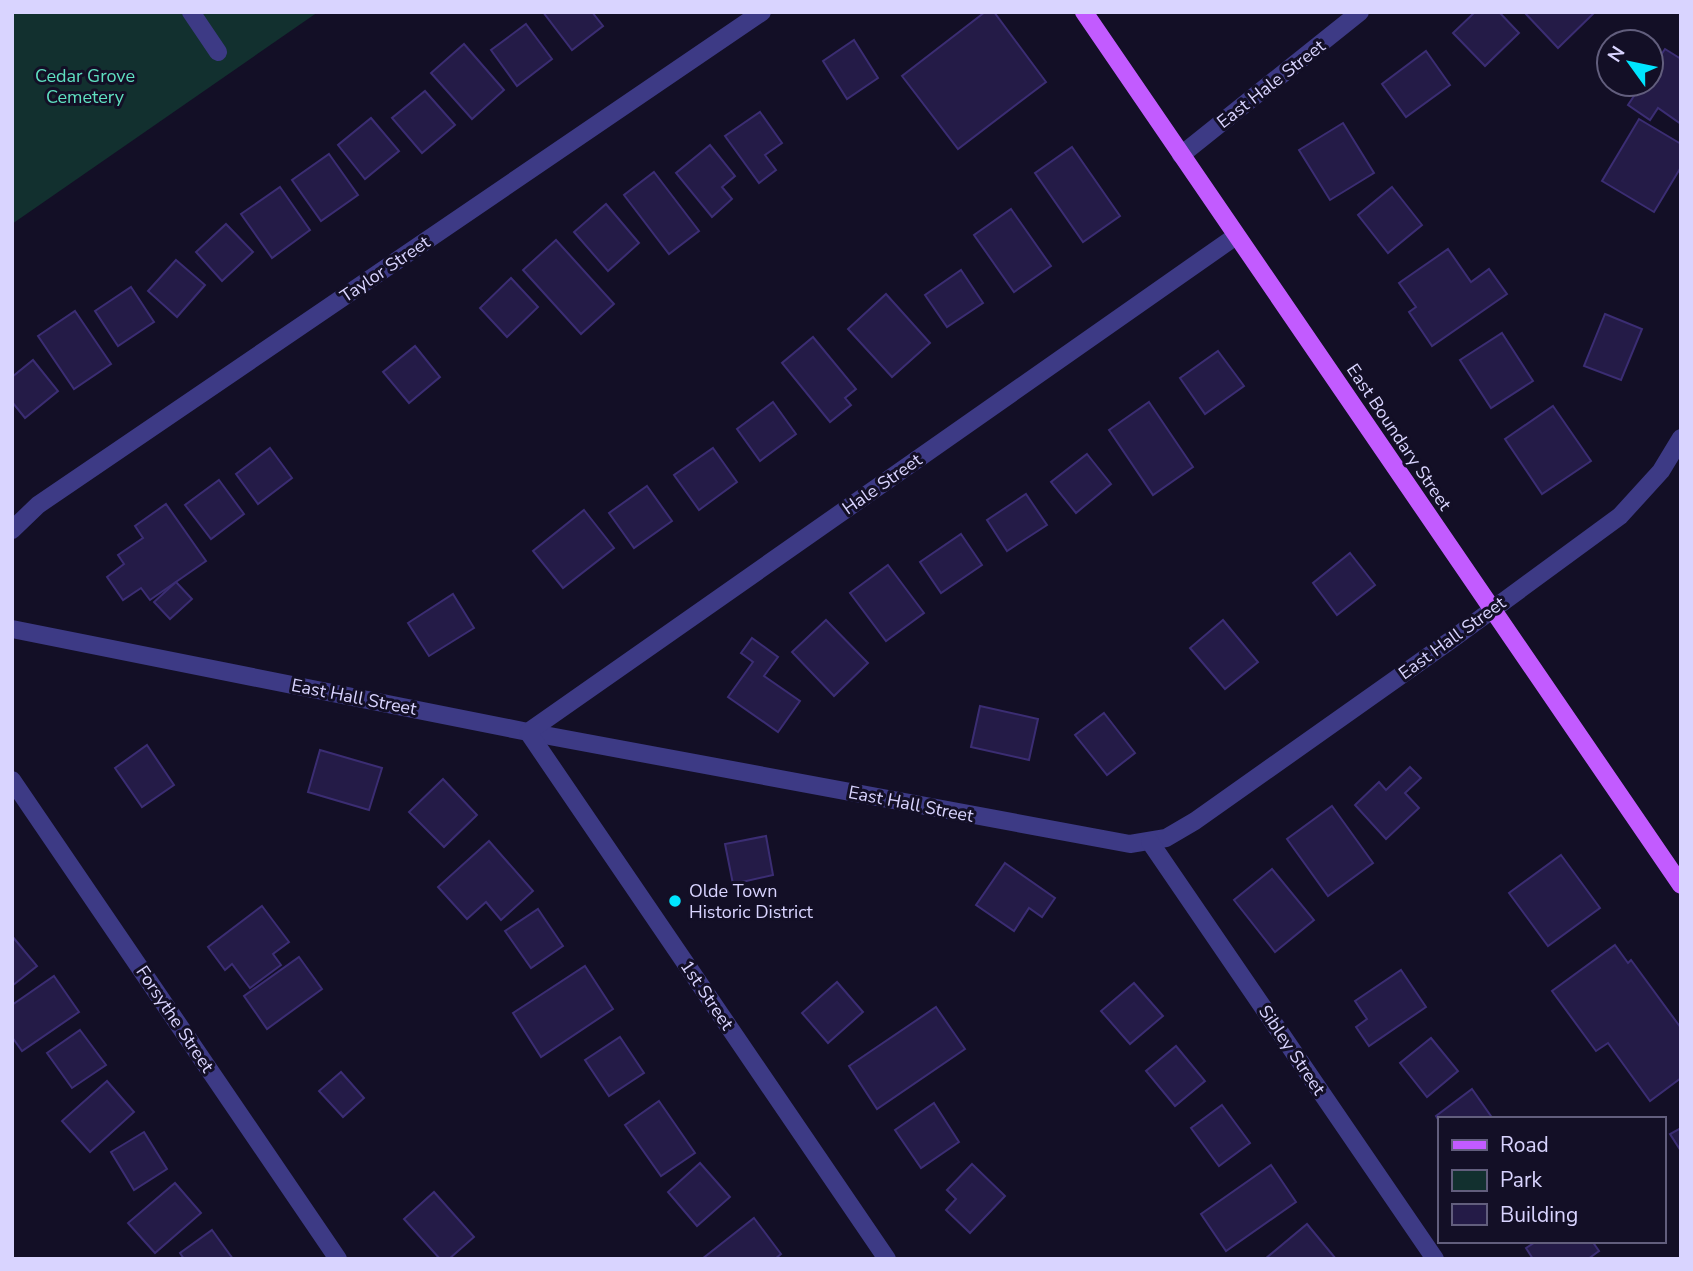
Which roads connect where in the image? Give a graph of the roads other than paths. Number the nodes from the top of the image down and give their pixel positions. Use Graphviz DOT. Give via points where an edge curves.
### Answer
graph roads {
  1 [pos="191,12"];
  2 [pos="762,12"];
  3 [pos="1084,12"];
  4 [pos="1360,12"];
  5 [pos="218,52"];
  6 [pos="1181,155"];
  7 [pos="1236,236"];
  8 [pos="1681,438"];
  9 [pos="12,530"];
  10 [pos="1492,610"];
  11 [pos="12,629"];
  12 [pos="528,732"];
  13 [pos="12,780"];
  14 [pos="1150,842"];
  15 [pos="1681,885"];
  16 [pos="338,1259"];
  17 [pos="887,1259"];
  18 [pos="1435,1259"];
  1 -- 5 [label="street"];
  2 -- 9 [label="street, Taylor Street" via="38,505"];
  3 -- 6 [label="main road, East Boundary Street"];
  4 -- 6 [label="street, East Hale Street"];
  6 -- 7 [label="main road, East Boundary Street"];
  7 -- 10 [label="main road, East Boundary Street"];
  7 -- 12 [label="street, Hale Street"];
  8 -- 10 [label="street, East Hall Street" via="1661,471 1620,516"];
  10 -- 14 [label="street, East Hall Street" via="1195,821"];
  10 -- 15 [label="main road, East Boundary Street"];
  11 -- 12 [label="street, East Hall Street"];
  12 -- 14 [label="street, East Hall Street" via="1109,842"];
  12 -- 17 [label="street, 1st Street"];
  13 -- 16 [label="street, Forsythe Street"];
  14 -- 18 [label="street, Sibley Street"];
}
